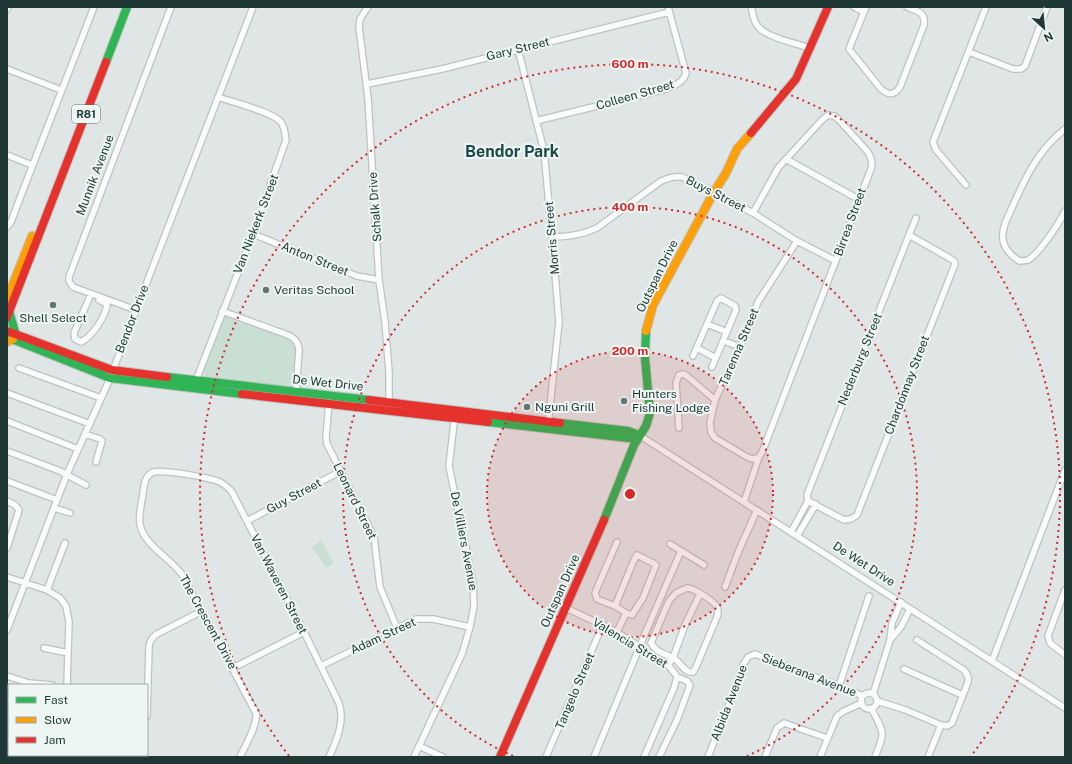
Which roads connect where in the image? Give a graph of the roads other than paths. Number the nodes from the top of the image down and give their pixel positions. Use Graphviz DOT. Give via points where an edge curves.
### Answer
graph roads {
  1 [pos="94,7"];
  2 [pos="121,7"];
  3 [pos="127,7"];
  4 [pos="171,7"];
  5 [pos="253,7"];
  6 [pos="368,7"];
  7 [pos="751,7"];
  8 [pos="828,7"];
  9 [pos="854,7"];
  10 [pos="907,7"];
  11 [pos="986,7"];
  12 [pos="1048,7"];
  13 [pos="668,9"];
  14 [pos="865,9"];
  15 [pos="809,48"];
  16 [pos="518,50"];
  17 [pos="969,52"];
  18 [pos="7,69"];
  19 [pos="367,84"];
  20 [pos="61,90"];
  21 [pos="218,97"];
  22 [pos="536,121"];
  23 [pos="1065,129"];
  24 [pos="7,156"];
  25 [pos="786,159"];
  26 [pos="32,165"];
  27 [pos="966,184"];
  28 [pos="714,192"];
  29 [pos="858,199"];
  30 [pos="1065,211"];
  31 [pos="753,213"];
  32 [pos="916,218"];
  33 [pos="7,227"];
  34 [pos="253,234"];
  35 [pos="909,235"];
  36 [pos="552,237"];
  37 [pos="797,241"];
  38 [pos="836,261"];
  39 [pos="379,280"];
  40 [pos="90,295"];
  41 [pos="7,299"];
  42 [pos="136,310"];
  43 [pos="222,311"];
  44 [pos="8,314"];
  45 [pos="707,324"];
  46 [pos="7,331"];
  47 [pos="727,332"];
  48 [pos="11,338"];
  49 [pos="724,340"];
  50 [pos="740,347"];
  51 [pos="697,348"];
  52 [pos="694,356"];
  53 [pos="716,358"];
  54 [pos="712,367"];
  55 [pos="19,368"];
  56 [pos="111,374"];
  57 [pos="195,385"];
  58 [pos="296,392"];
  59 [pos="7,393"];
  60 [pos="101,398"];
  61 [pos="329,400"];
  62 [pos="715,400"];
  63 [pos="389,406"];
  64 [pos="455,414"];
  65 [pos="7,421"];
  66 [pos="90,424"];
  67 [pos="548,425"];
  68 [pos="679,428"];
  69 [pos="85,434"];
  70 [pos="638,437"];
  71 [pos="78,449"];
  72 [pos="7,451"];
  73 [pos="758,458"];
  74 [pos="96,462"];
  75 [pos="1065,470"];
  76 [pos="341,471"];
  77 [pos="150,473"];
  78 [pos="67,474"];
  79 [pos="7,481"];
  80 [pos="86,485"];
  81 [pos="57,500"];
  82 [pos="808,501"];
  83 [pos="7,502"];
  84 [pos="744,502"];
  85 [pos="816,504"];
  86 [pos="57,509"];
  87 [pos="757,510"];
  88 [pos="70,513"];
  89 [pos="247,521"];
  90 [pos="791,532"];
  91 [pos="797,536"];
  92 [pos="65,542"];
  93 [pos="617,542"];
  94 [pos="670,544"];
  95 [pos="7,548"];
  96 [pos="681,552"];
  97 [pos="704,565"];
  98 [pos="7,577"];
  99 [pos="25,584"];
  100 [pos="725,587"];
  101 [pos="47,590"];
  102 [pos="1065,590"];
  103 [pos="700,594"];
  104 [pos="869,596"];
  105 [pos="901,602"];
  106 [pos="615,606"];
  107 [pos="566,608"];
  108 [pos="910,608"];
  109 [pos="202,611"];
  110 [pos="626,613"];
  111 [pos="603,624"];
  112 [pos="470,627"];
  113 [pos="397,628"];
  114 [pos="7,630"];
  115 [pos="304,632"];
  116 [pos="617,632"];
  117 [pos="890,640"];
  118 [pos="917,640"];
  119 [pos="639,647"];
  120 [pos="44,648"];
  121 [pos="68,653"];
  122 [pos="755,654"];
  123 [pos="1065,655"];
  124 [pos="673,658"];
  125 [pos="992,661"];
  126 [pos="668,665"];
  127 [pos="321,666"];
  128 [pos="233,668"];
  129 [pos="904,669"];
  130 [pos="7,676"];
  131 [pos="677,678"];
  132 [pos="40,684"];
  133 [pos="67,684"];
  134 [pos="147,684"];
  135 [pos="839,686"];
  136 [pos="873,694"];
  137 [pos="962,695"];
  138 [pos="863,696"];
  139 [pos="1065,698"];
  140 [pos="877,701"];
  141 [pos="862,704"];
  142 [pos="1063,706"];
  143 [pos="871,708"];
  144 [pos="941,725"];
  145 [pos="827,738"];
  146 [pos="419,746"];
  147 [pos="240,757"];
  148 [pos="329,757"];
  149 [pos="414,757"];
  150 [pos="443,757"];
  151 [pos="500,757"];
  152 [pos="546,757"];
  153 [pos="594,757"];
  154 [pos="644,757"];
  155 [pos="660,757"];
  156 [pos="708,757"];
  157 [pos="765,757"];
  158 [pos="820,757"];
  159 [pos="875,757"];
  160 [pos="928,757"];
  1 -- 20 [label="street"];
  2 -- 41 [label="street, R81"];
  3 -- 44 [label="street, R81"];
  4 -- 40 [label="street, Munnik Avenue" via="69,277 73,287"];
  5 -- 21 [label="street, Bendor Drive"];
  6 -- 19 [label="street, Schalk Drive" via="360,19 359,27"];
  7 -- 15 [label="street" via="755,22 761,30"];
  8 -- 15 [label="street, Outspan Drive"];
  9 -- 14 [label="street"];
  10 -- 14 [label="street" via="922,14 924,22 900,87 891,94 881,88 849,49"];
  11 -- 17 [label="street"];
  12 -- 17 [label="street" via="1025,66 1010,69"];
  13 -- 16 [label="street, Gary Street"];
  13 -- 22 [label="street, Colleen Street" via="686,73 680,82 666,89"];
  15 -- 28 [label="street, Outspan Drive" via="796,79 740,144"];
  16 -- 19 [label="street, Gary Street"];
  16 -- 22 [label="street, Morris Street"];
  17 -- 27 [label="street" via="933,142 936,150"];
  18 -- 20 [label="street"];
  19 -- 39 [label="street, Schalk Drive"];
  20 -- 26 [label="street"];
  21 -- 34 [label="street, Van Niekerk Street" via="275,117 285,132 286,140"];
  21 -- 42 [label="street, Bendor Drive"];
  22 -- 36 [label="street, Morris Street" via="544,151"];
  23 -- 30 [label="street" via="1042,150 1033,165 1006,221 1002,238 1005,247 1019,261 1033,256"];
  24 -- 26 [label="street"];
  25 -- 29 [label="street"];
  25 -- 29 [label="street, Birrea Street" via="825,117 834,116 871,157 871,169"];
  25 -- 31 [label="street, Birrea Street" via="775,173"];
  26 -- 33 [label="street"];
  28 -- 31 [label="street, Buys Street"];
  28 -- 36 [label="street, Buys Street" via="682,177 671,177 661,181 597,228 578,235"];
  28 -- 70 [label="street, Outspan Drive" via="650,313 644,348 650,413"];
  29 -- 38 [label="street, Birrea Street"];
  31 -- 37 [label="street, Buys Street"];
  32 -- 35 [label="street, Nederburg Street"];
  34 -- 39 [label="street, Anton Street" via="357,276"];
  34 -- 43 [label="street, Van Niekerk Street"];
  35 -- 82 [label="street, Nederburg Street" via="807,494"];
  35 -- 85 [label="street, Chardonnay Street" via="951,259 954,264 857,515 844,520"];
  36 -- 67 [label="street, Morris Street" via="559,322"];
  37 -- 38 [label="street, Buys Street"];
  37 -- 50 [label="street, Tarenna Street" via="761,298"];
  38 -- 73 [label="street, Birrea Street"];
  39 -- 63 [label="street, Schalk Drive" via="385,322"];
  40 -- 40 [label="street" via="74,333 75,339 81,342 99,324 107,306 105,302"];
  40 -- 42 [label="street, Munnik Avenue"];
  42 -- 56 [label="street, Bendor Drive"];
  43 -- 57 [label="street, Van Niekerk Street"];
  43 -- 58 [label="street" via="288,335 295,340 299,351"];
  44 -- 48 [label="street"];
  45 -- 47 [label="street"];
  45 -- 47 [label="street" via="717,301 721,298 736,308"];
  45 -- 51 [label="street"];
  46 -- 48 [label="street, De Wet Drive"];
  47 -- 49 [label="street"];
  48 -- 56 [label="street, De Wet Drive" via="38,342"];
  49 -- 50 [label="street"];
  49 -- 53 [label="street"];
  50 -- 62 [label="street, Tarenna Street"];
  51 -- 52 [label="street"];
  51 -- 53 [label="street"];
  53 -- 54 [label="street"];
  55 -- 60 [label="street"];
  56 -- 57 [label="street, De Wet Drive"];
  56 -- 60 [label="street, Bendor Drive"];
  57 -- 58 [label="street, De Wet Drive"];
  57 -- 61 [label="street, De Wet Drive"];
  58 -- 61 [label="street, De Wet Drive"];
  59 -- 66 [label="street"];
  60 -- 66 [label="street, Bendor Drive"];
  61 -- 63 [label="street, De Wet Drive"];
  61 -- 76 [label="street, Leonard Street" via="327,444"];
  62 -- 68 [label="street" via="687,376 679,375 676,383"];
  62 -- 73 [label="street, Tarenna Street" via="710,423 715,438 747,457"];
  63 -- 64 [label="street, De Wet Drive"];
  64 -- 67 [label="street, De Wet Drive"];
  64 -- 112 [label="street, De Villiers Avenue" via="449,466 474,589"];
  65 -- 71 [label="street"];
  66 -- 69 [label="street, Bendor Drive"];
  67 -- 70 [label="street, De Wet Drive"];
  69 -- 71 [label="street, Bendor Drive"];
  69 -- 74 [label="street" via="102,441"];
  70 -- 84 [label="street, De Wet Drive"];
  70 -- 107 [label="street, Outspan Drive"];
  71 -- 78 [label="street, Bendor Drive"];
  72 -- 78 [label="street"];
  73 -- 84 [label="street, Birrea Street"];
  75 -- 125 [label="street"];
  76 -- 89 [label="street, Guy Street"];
  76 -- 113 [label="street, Leonard Street" via="374,537 380,587"];
  77 -- 89 [label="street, Van Waveren Street" via="157,471 219,482 232,492"];
  77 -- 109 [label="street, The Crescent Drive" via="144,482 141,531 149,543 182,573"];
  78 -- 80 [label="street"];
  78 -- 81 [label="street, Bendor Drive"];
  79 -- 81 [label="street"];
  81 -- 86 [label="street, Bendor Drive"];
  82 -- 85 [label="street"];
  82 -- 90 [label="street, Nederburg Street"];
  83 -- 95 [label="street" via="19,510"];
  84 -- 87 [label="street, De Wet Drive"];
  85 -- 91 [label="street"];
  86 -- 88 [label="street"];
  86 -- 99 [label="street, Bendor Drive"];
  87 -- 90 [label="street, De Wet Drive"];
  87 -- 100 [label="street"];
  89 -- 115 [label="street, Van Waveren Street"];
  90 -- 91 [label="street, De Wet Drive"];
  91 -- 105 [label="street, De Wet Drive"];
  92 -- 101 [label="street"];
  93 -- 106 [label="street" via="595,593 597,599"];
  94 -- 96 [label="street"];
  96 -- 97 [label="street"];
  96 -- 119 [label="street"];
  98 -- 99 [label="street"];
  99 -- 101 [label="street"];
  99 -- 114 [label="street, Bendor Drive"];
  101 -- 121 [label="street" via="60,598 66,606 69,622"];
  102 -- 123 [label="street" via="1048,636 1050,643"];
  103 -- 124 [label="street"];
  103 -- 124 [label="street" via="687,588 676,593 667,606 651,644"];
  103 -- 124 [label="street" via="715,604 718,610 717,617 694,670 684,670"];
  104 -- 135 [label="street"];
  105 -- 108 [label="street, De Wet Drive"];
  105 -- 117 [label="street" via="892,623"];
  106 -- 110 [label="street"];
  106 -- 110 [label="street" via="636,556 639,555 655,564 643,598 632,615"];
  107 -- 111 [label="street, Valencia Street"];
  107 -- 151 [label="street, Outspan Drive"];
  108 -- 117 [label="street"];
  108 -- 125 [label="street, De Wet Drive"];
  109 -- 128 [label="street, The Crescent Drive"];
  109 -- 134 [label="street" via="152,638 148,646"];
  110 -- 116 [label="street"];
  111 -- 116 [label="street, Valencia Street"];
  111 -- 152 [label="street, Tangelo Street"];
  112 -- 113 [label="street, Adam Street" via="416,619"];
  112 -- 146 [label="street, De Villiers Avenue" via="458,662"];
  113 -- 127 [label="street, Adam Street"];
  115 -- 127 [label="street, Van Waveren Street"];
  115 -- 128 [label="street"];
  116 -- 119 [label="street, Valencia Street"];
  117 -- 136 [label="street"];
  118 -- 137 [label="street" via="964,670 969,678"];
  119 -- 126 [label="street, Valencia Street"];
  119 -- 153 [label="street"];
  120 -- 121 [label="street"];
  121 -- 133 [label="street"];
  122 -- 135 [label="street, Sieberana Avenue"];
  122 -- 156 [label="street, Albida Avenue" via="748,657 743,665"];
  124 -- 126 [label="street"];
  125 -- 142 [label="street, De Wet Drive"];
  126 -- 131 [label="street, Valencia Street"];
  127 -- 148 [label="street, Van Waveren Street" via="342,711 341,726"];
  128 -- 147 [label="street, The Crescent Drive" via="257,716"];
  129 -- 137 [label="street"];
  130 -- 132 [label="street"];
  131 -- 154 [label="street, Valencia Street"];
  131 -- 155 [label="street" via="690,685"];
  135 -- 138 [label="street, Sieberana Avenue"];
  136 -- 138 [label="street"];
  136 -- 140 [label="street"];
  137 -- 144 [label="street" via="952,723 948,726"];
  138 -- 141 [label="street"];
  139 -- 142 [label="street"];
  140 -- 143 [label="street"];
  140 -- 144 [label="street"];
  141 -- 143 [label="street"];
  141 -- 145 [label="street" via="837,716"];
  143 -- 159 [label="street" via="883,734"];
  144 -- 160 [label="street"];
  145 -- 157 [label="street" via="784,723 777,728"];
  145 -- 158 [label="street"];
  146 -- 149 [label="street, De Villiers Avenue"];
  146 -- 150 [label="street"];
}
